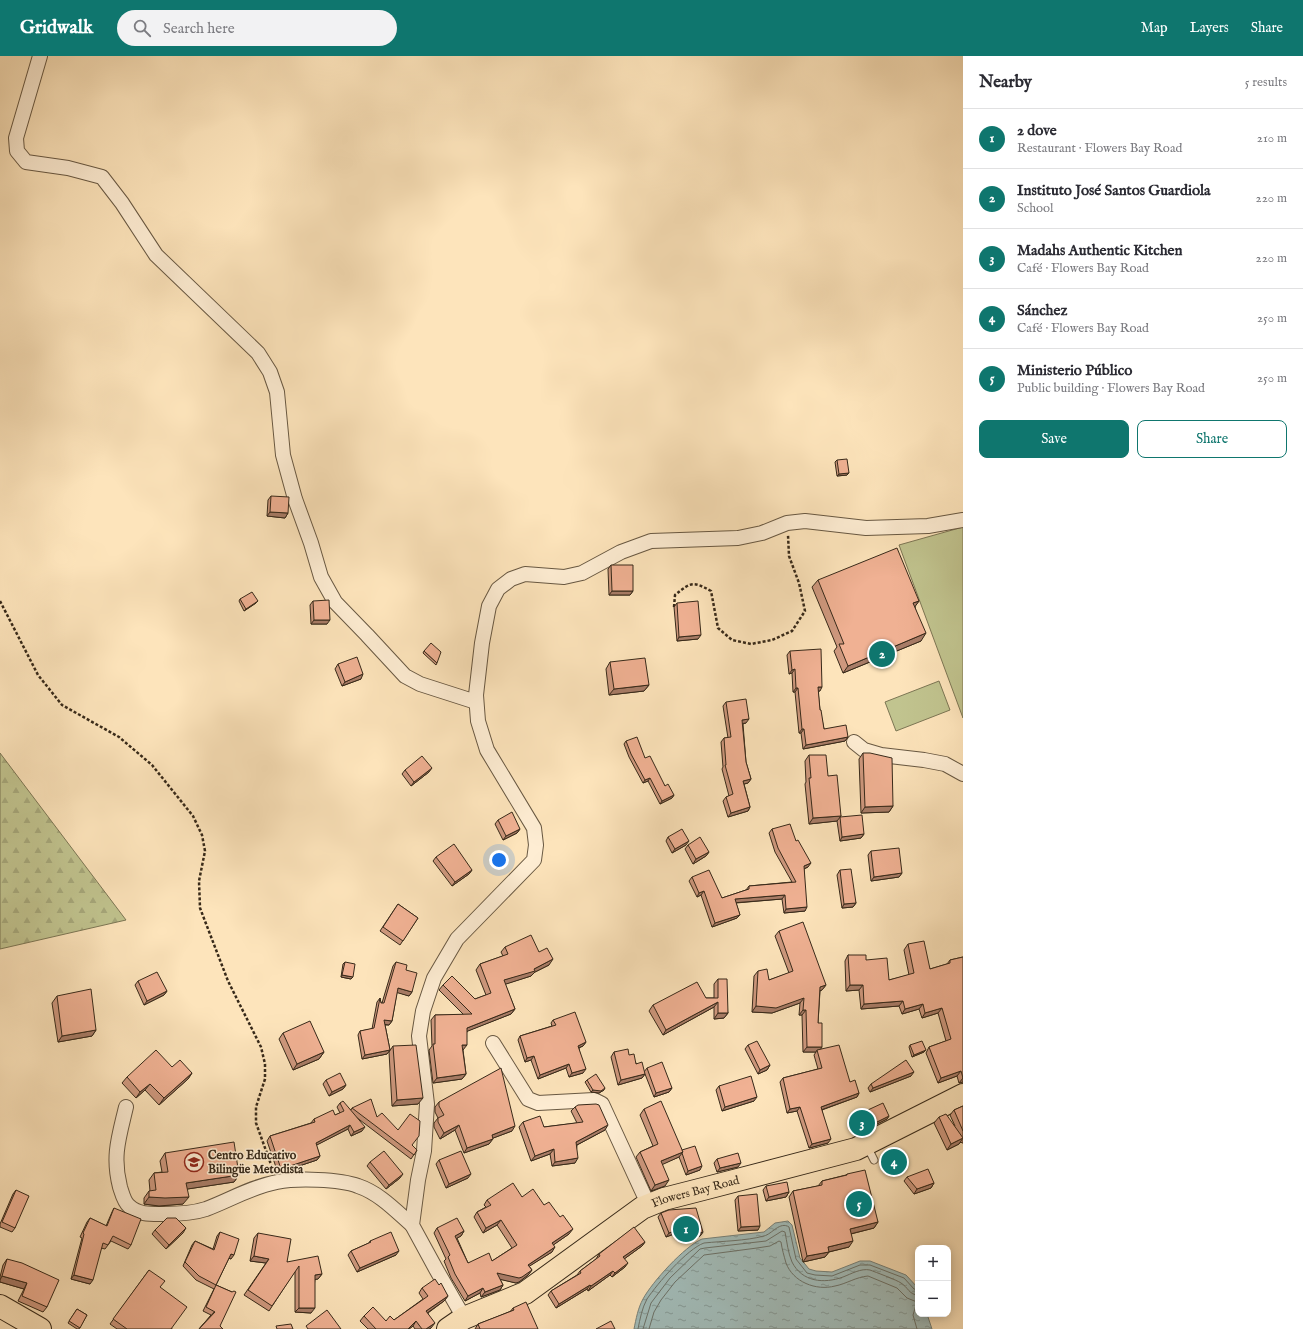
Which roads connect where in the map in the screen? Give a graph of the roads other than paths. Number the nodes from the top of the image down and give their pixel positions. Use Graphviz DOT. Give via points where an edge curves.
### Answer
graph roads {
  1 [pos="40,56"];
  2 [pos="963,520"];
  3 [pos="476,702"];
  4 [pos="854,742"];
  5 [pos="963,774"];
  6 [pos="493,1043"];
  7 [pos="963,1094"];
  8 [pos="126,1107"];
  9 [pos="649,1206"];
  10 [pos="412,1225"];
  11 [pos="0,1306"];
  12 [pos="456,1323"];
  13 [pos="40,1329"];
  1 -- 3 [label="street" via="16,138 17,150 26,162 68,168 102,177 156,255 258,353 270,372 278,392 283,455 295,499 321,577 335,602 405,676 420,684"];
  2 -- 3 [label="street" via="928,526 866,528 805,521 787,523 738,538 651,541 621,552 582,573 564,577 525,574 511,579 498,589 489,606"];
  3 -- 10 [label="street" via="478,721 488,750 534,828 536,845 534,860 457,939 434,978 423,1011 419,1036 427,1104 425,1143"];
  4 -- 5 [label="street" via="864,750 881,756 945,764"];
  6 -- 9 [label="street" via="528,1099 538,1103 594,1100 602,1104"];
  7 -- 9 [label="main road, Flowers Bay Road" via="862,1149 703,1189"];
  8 -- 10 [label="street" via="115,1158 122,1195 129,1206 139,1212 172,1214 205,1209 246,1191 277,1182 329,1181 358,1185 378,1196"];
  9 -- 12 [label="main road, Flowers Bay Road" via="642,1208 525,1292"];
  10 -- 12 [label="street" via="436,1269"];
  11 -- 13 [label="main road"];
}
